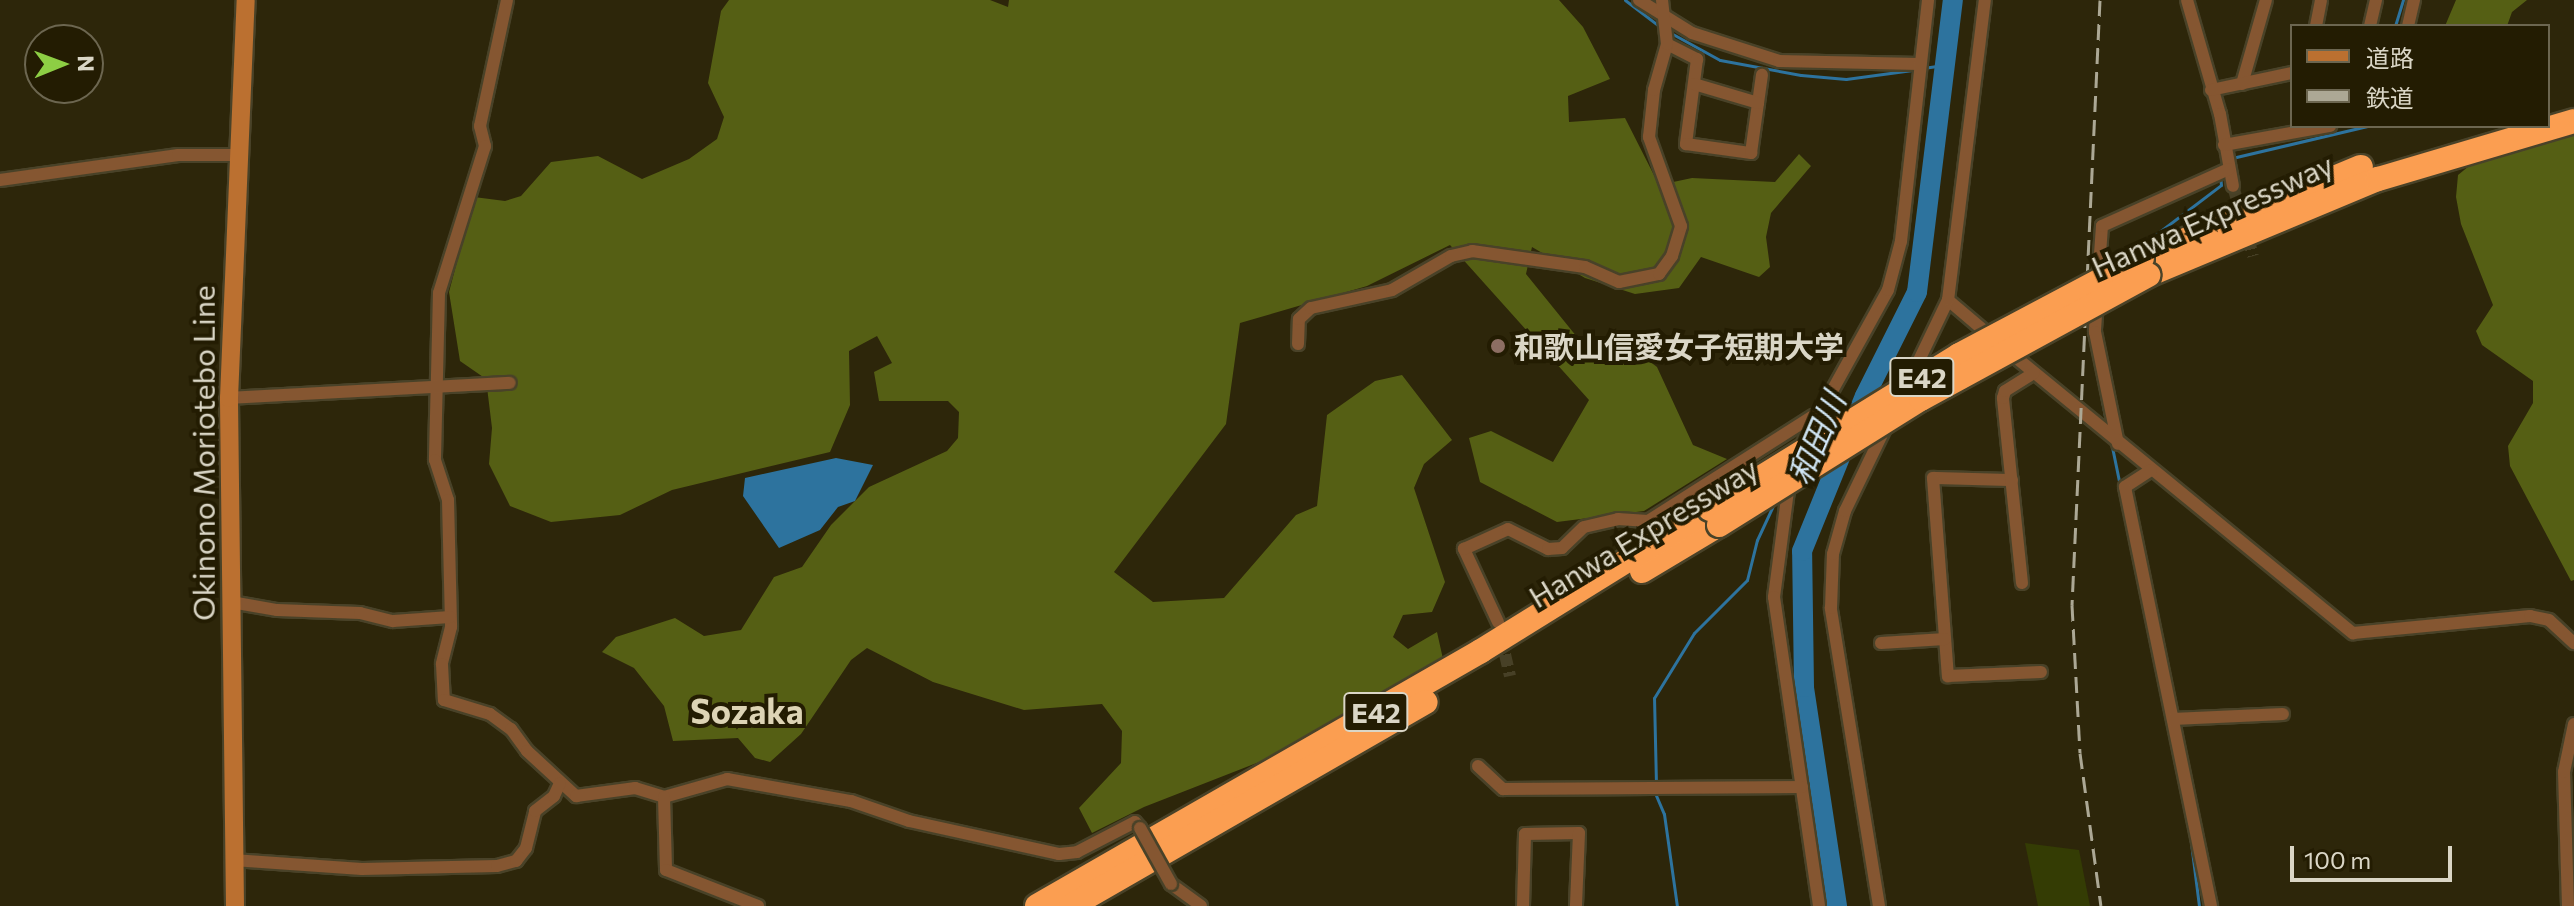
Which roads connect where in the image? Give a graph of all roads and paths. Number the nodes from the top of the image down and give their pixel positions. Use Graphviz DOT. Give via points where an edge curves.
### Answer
graph roads {
  1 [pos="246,0"];
  2 [pos="507,0"];
  3 [pos="1639,0"];
  4 [pos="1662,0"];
  5 [pos="1928,0"];
  6 [pos="1985,0"];
  7 [pos="2187,0"];
  8 [pos="2266,0"];
  9 [pos="2321,0"];
  10 [pos="2376,0"];
  11 [pos="2414,0"];
  12 [pos="1665,19"];
  13 [pos="2316,24"];
  14 [pos="2370,24"];
  15 [pos="2408,24"];
  16 [pos="1667,44"];
  17 [pos="1919,64"];
  18 [pos="2290,73"];
  19 [pos="1762,75"];
  20 [pos="1694,84"];
  21 [pos="2242,84"];
  22 [pos="2211,90"];
  23 [pos="1758,103"];
  24 [pos="2574,104"];
  25 [pos="2550,110"];
  26 [pos="2574,121"];
  27 [pos="2319,128"];
  28 [pos="2487,128"];
  29 [pos="2224,145"];
  30 [pos="238,155"];
  31 [pos="2229,169"];
  32 [pos="0,180"];
  33 [pos="2233,186"];
  34 [pos="2145,266"];
  35 [pos="1948,300"];
  36 [pos="1298,344"];
  37 [pos="2034,373"];
  38 [pos="510,383"];
  39 [pos="439,389"];
  40 [pos="229,398"];
  41 [pos="1819,411"];
  42 [pos="2118,444"];
  43 [pos="2151,470"];
  44 [pos="2012,480"];
  45 [pos="1715,517"];
  46 [pos="2022,583"];
  47 [pos="231,602"];
  48 [pos="450,617"];
  49 [pos="1498,622"];
  50 [pos="1945,639"];
  51 [pos="1881,643"];
  52 [pos="2574,643"];
  53 [pos="2041,672"];
  54 [pos="2283,714"];
  55 [pos="2173,719"];
  56 [pos="2574,724"];
  57 [pos="1478,766"];
  58 [pos="560,783"];
  59 [pos="1802,787"];
  60 [pos="664,797"];
  61 [pos="233,860"];
  62 [pos="235,906"];
  63 [pos="758,906"];
  64 [pos="1037,906"];
  65 [pos="1071,906"];
  66 [pos="1201,906"];
  67 [pos="1523,906"];
  68 [pos="1576,906"];
  69 [pos="1819,906"];
  70 [pos="1879,906"];
  71 [pos="2211,906"];
  72 [pos="2568,906"];
  1 -- 30 [label="main road, Okinono Moriotebo Line"];
  2 -- 39 [label="street" via="480,126 485,146 439,293"];
  3 -- 12 [label="street"];
  4 -- 12 [label="street"];
  5 -- 17 [label="street"];
  6 -- 35 [label="street"];
  7 -- 22 [label="street"];
  8 -- 21 [label="street"];
  9 -- 13 [label="street"];
  10 -- 14 [label="street"];
  11 -- 15 [label="street"];
  12 -- 16 [label="street"];
  12 -- 17 [label="street" via="1779,61"];
  16 -- 20 [label="street" via="1697,59"];
  16 -- 36 [label="street" via="1651,104 1649,137 1681,226 1672,256 1659,274 1619,282 1585,267 1472,251 1451,256 1392,290 1311,308 1299,319"];
  17 -- 41 [label="street" via="1901,241 1888,290"];
  18 -- 21 [label="street"];
  19 -- 23 [label="street"];
  20 -- 23 [label="street"];
  20 -- 23 [label="street" via="1686,144 1751,153"];
  21 -- 22 [label="street"];
  22 -- 29 [label="street"];
  24 -- 25 [label="highway"];
  26 -- 34 [label="highway, Hanwa Expressway / E42" via="2378,179"];
  27 -- 29 [label="street"];
  28 -- 34 [label="highway, Hanwa Expressway / E42" via="2288,194"];
  29 -- 31 [label="street"];
  30 -- 32 [label="street" via="178,155"];
  30 -- 40 [label="main road, Okinono Moriotebo Line"];
  31 -- 33 [label="street"];
  31 -- 42 [label="street" via="2102,226 2095,332"];
  34 -- 45 [label="highway, Hanwa Expressway / E42, bridge"];
  35 -- 37 [label="street"];
  35 -- 70 [label="street" via="1868,460 1833,554 1831,608"];
  37 -- 42 [label="street"];
  37 -- 44 [label="street" via="2005,391 2003,398"];
  38 -- 39 [label="street"];
  39 -- 40 [label="street"];
  39 -- 48 [label="street" via="435,460 448,500"];
  40 -- 47 [label="main road, Okinono Moriotebo Line"];
  41 -- 49 [label="street" via="1794,433 1648,521 1618,519 1584,527 1562,548 1548,549 1508,529 1464,549"];
  41 -- 59 [label="street" via="1793,463 1780,523 1774,597"];
  42 -- 43 [label="street"];
  43 -- 52 [label="street" via="2353,633 2542,617"];
  43 -- 55 [label="street" via="2125,487"];
  44 -- 46 [label="street"];
  44 -- 50 [label="street" via="1933,478"];
  45 -- 64 [label="highway, Hanwa Expressway / E42"];
  45 -- 65 [label="highway, Hanwa Expressway / E42" via="1340,754"];
  47 -- 48 [label="street" via="277,610 360,613 393,621"];
  47 -- 61 [label="main road, Okinono Moriotebo Line"];
  48 -- 58 [label="street" via="442,664 444,700 490,714 511,729"];
  50 -- 51 [label="street"];
  50 -- 53 [label="street" via="1948,676"];
  54 -- 55 [label="street"];
  55 -- 71 [label="street"];
  56 -- 72 [label="street" via="2564,772"];
  57 -- 59 [label="street" via="1503,789"];
  58 -- 60 [label="street" via="576,796 635,788"];
  58 -- 61 [label="street" via="554,796 535,811 526,848 516,861 497,866 362,869"];
  59 -- 69 [label="street"];
  60 -- 63 [label="street" via="666,870"];
  60 -- 66 [label="street, bridge" via="727,779 851,801 909,821 1059,854 1077,852 1135,822 1171,884"];
  61 -- 62 [label="main road, Okinono Moriotebo Line"];
  67 -- 68 [label="street" via="1525,834 1579,833"];
}
